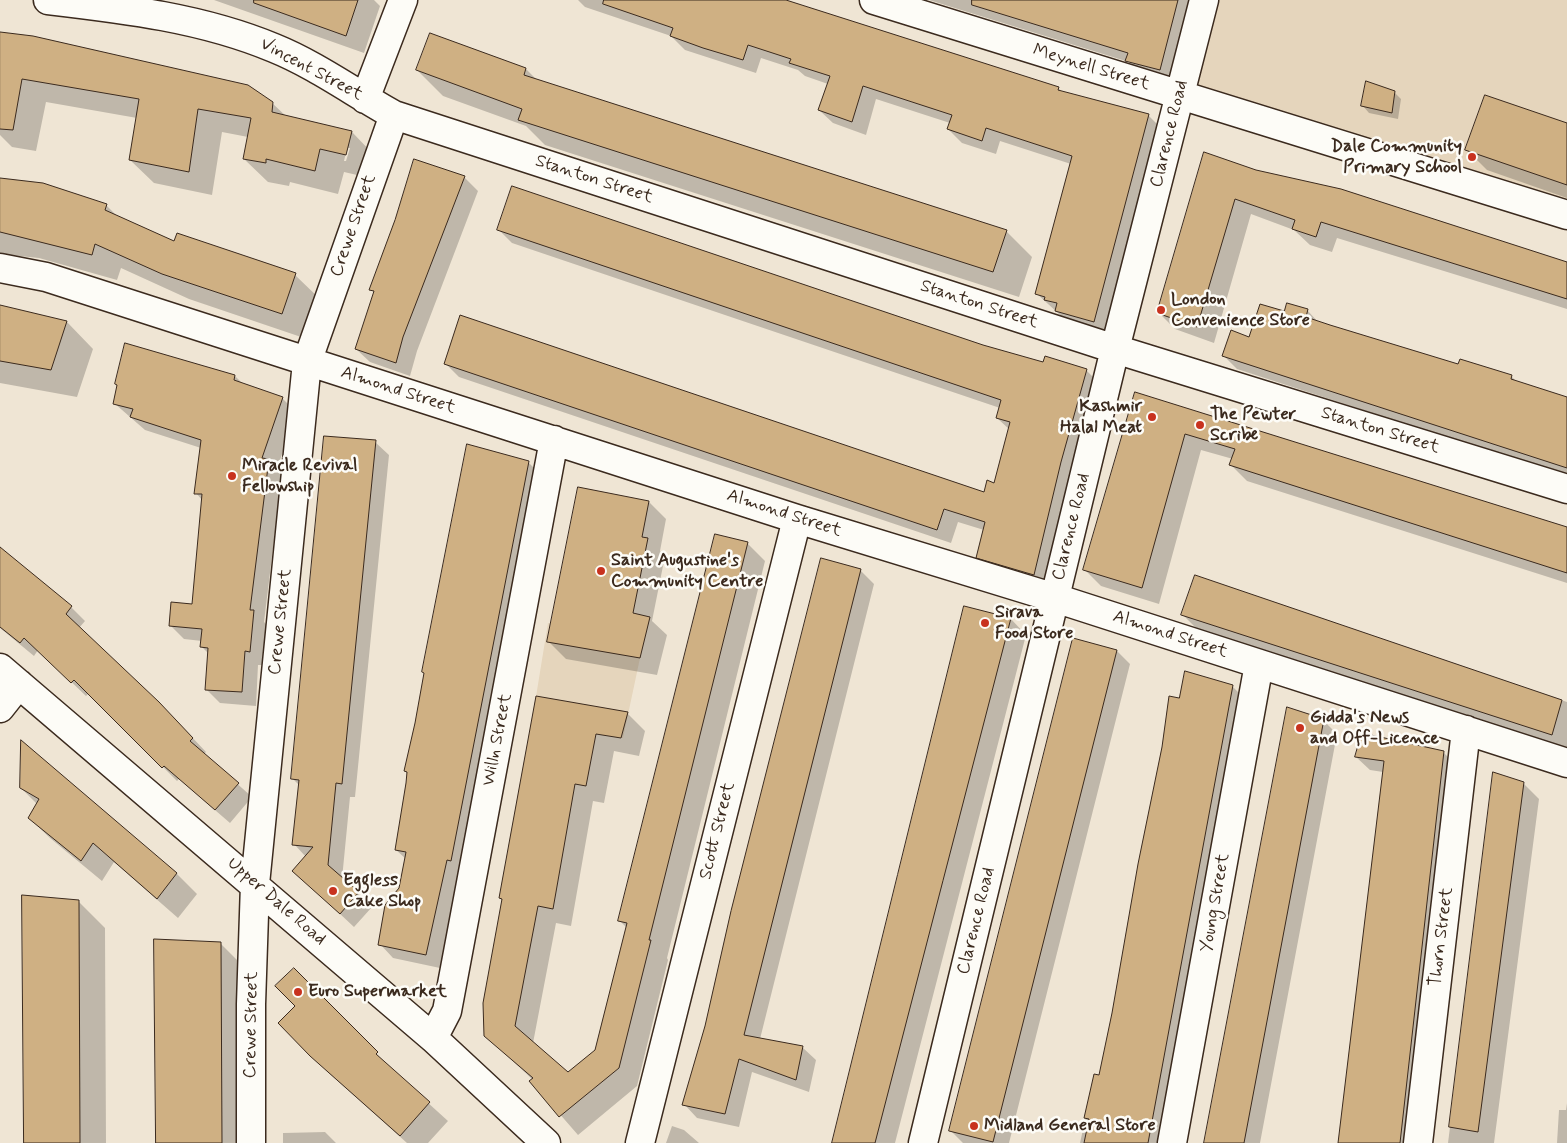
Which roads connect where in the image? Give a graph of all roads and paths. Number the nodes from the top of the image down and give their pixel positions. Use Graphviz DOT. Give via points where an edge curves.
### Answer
graph roads {
  1 [pos="48,0"];
  2 [pos="403,0"];
  3 [pos="874,0"];
  4 [pos="1204,0"];
  5 [pos="1180,96"];
  6 [pos="365,99"];
  7 [pos="394,115"];
  8 [pos="1567,215"];
  9 [pos="0,268"];
  10 [pos="1115,348"];
  11 [pos="307,362"];
  12 [pos="554,440"];
  13 [pos="1567,489"];
  14 [pos="797,519"];
  15 [pos="1055,598"];
  16 [pos="1259,664"];
  17 [pos="9,676"];
  18 [pos="0,708"];
  19 [pos="1466,730"];
  20 [pos="1567,763"];
  21 [pos="255,884"];
  22 [pos="433,1038"];
  23 [pos="251,1143"];
  24 [pos="546,1143"];
  25 [pos="640,1143"];
  26 [pos="923,1143"];
  27 [pos="1172,1143"];
  28 [pos="1418,1143"];
  1 -- 6 [label="street, Vincent Street" via="172,17 229,31 276,48"];
  2 -- 6 [label="street"];
  3 -- 5 [label="street, Meynell Street"];
  4 -- 5 [label="street, Clarence Road"];
  5 -- 8 [label="street, Meynell Street"];
  5 -- 10 [label="street, Clarence Road"];
  6 -- 7 [label="street, Vincent Street"];
  7 -- 10 [label="street, Stanton Street"];
  7 -- 11 [label="street, Crewe Street"];
  9 -- 11 [label="street, Almond Street" via="46,277"];
  10 -- 13 [label="street, Stanton Street"];
  10 -- 15 [label="street, Clarence Road"];
  11 -- 12 [label="street, Almond Street"];
  11 -- 21 [label="street, Crewe Street"];
  12 -- 14 [label="street, Almond Street"];
  12 -- 22 [label="street, Willn Street" via="447,1011"];
  14 -- 15 [label="street, Almond Street"];
  14 -- 25 [label="street, Scott Street"];
  15 -- 16 [label="street, Almond Street"];
  15 -- 26 [label="street, Clarence Road"];
  16 -- 19 [label="street, Almond Street"];
  16 -- 27 [label="street, Young Street"];
  17 -- 18 [label="street"];
  17 -- 21 [label="street, Upper Dale Road"];
  19 -- 20 [label="street, Almond Street"];
  19 -- 28 [label="street, Thorn Street"];
  21 -- 22 [label="street, Upper Dale Road"];
  21 -- 23 [label="street, Crewe Street"];
  22 -- 24 [label="street, Upper Dale Road"];
}
